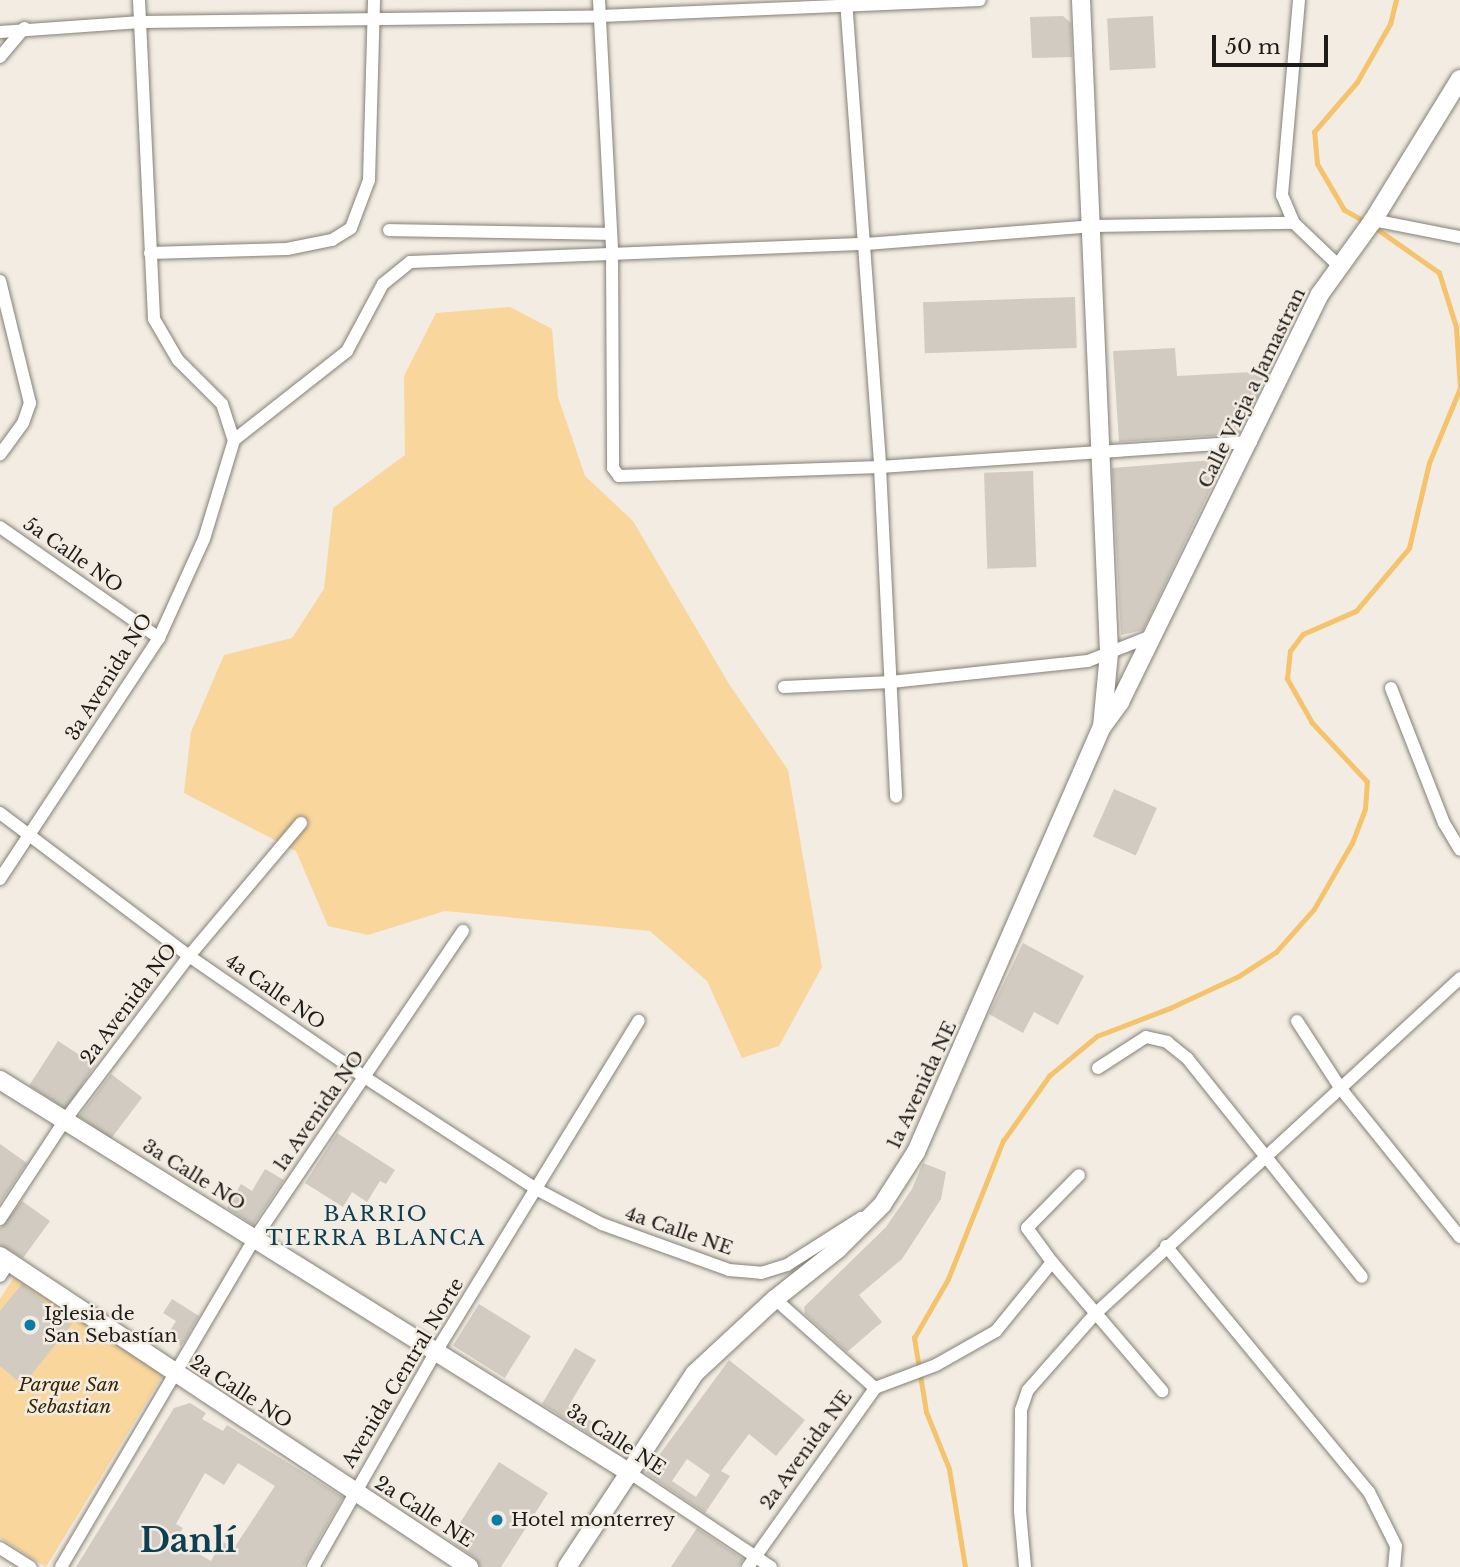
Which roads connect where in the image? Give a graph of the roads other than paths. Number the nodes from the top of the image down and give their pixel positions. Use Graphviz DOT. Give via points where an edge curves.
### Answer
graph roads {
  1 [pos="139,0"];
  2 [pos="374,0"];
  3 [pos="600,0"];
  4 [pos="980,0"];
  5 [pos="1081,0"];
  6 [pos="1299,0"];
  7 [pos="846,2"];
  8 [pos="600,16"];
  9 [pos="374,18"];
  10 [pos="141,22"];
  11 [pos="24,28"];
  12 [pos="0,32"];
  13 [pos="0,58"];
  14 [pos="1460,79"];
  15 [pos="1294,223"];
  16 [pos="1371,223"];
  17 [pos="1094,226"];
  18 [pos="389,230"];
  19 [pos="611,234"];
  20 [pos="1460,237"];
  21 [pos="866,244"];
  22 [pos="612,251"];
  23 [pos="150,253"];
  24 [pos="1339,266"];
  25 [pos="0,281"];
  26 [pos="234,440"];
  27 [pos="1251,442"];
  28 [pos="1103,449"];
  29 [pos="0,455"];
  30 [pos="880,467"];
  31 [pos="0,527"];
  32 [pos="1151,636"];
  33 [pos="159,638"];
  34 [pos="1109,653"];
  35 [pos="891,682"];
  36 [pos="784,687"];
  37 [pos="1391,688"];
  38 [pos="1102,727"];
  39 [pos="897,797"];
  40 [pos="0,813"];
  41 [pos="301,822"];
  42 [pos="31,834"];
  43 [pos="1460,850"];
  44 [pos="0,879"];
  45 [pos="463,932"];
  46 [pos="189,956"];
  47 [pos="1460,978"];
  48 [pos="639,1021"];
  49 [pos="1297,1021"];
  50 [pos="1098,1068"];
  51 [pos="366,1078"];
  52 [pos="0,1080"];
  53 [pos="1341,1089"];
  54 [pos="65,1120"];
  55 [pos="1264,1158"];
  56 [pos="1079,1175"];
  57 [pos="538,1190"];
  58 [pos="882,1205"];
  59 [pos="0,1219"];
  60 [pos="1460,1237"];
  61 [pos="255,1238"];
  62 [pos="1166,1246"];
  63 [pos="1052,1262"];
  64 [pos="3,1265"];
  65 [pos="1362,1277"];
  66 [pos="775,1298"];
  67 [pos="1096,1313"];
  68 [pos="437,1350"];
  69 [pos="175,1373"];
  70 [pos="875,1388"];
  71 [pos="1162,1391"];
  72 [pos="626,1471"];
  73 [pos="355,1492"];
  74 [pos="0,1548"];
  75 [pos="751,1562"];
  76 [pos="31,1567"];
  77 [pos="61,1567"];
  78 [pos="313,1567"];
  79 [pos="469,1567"];
  80 [pos="567,1567"];
  81 [pos="771,1567"];
  82 [pos="1025,1567"];
  83 [pos="1394,1567"];
  1 -- 10 [label="street"];
  2 -- 9 [label="street"];
  3 -- 8 [label="street"];
  4 -- 7 [label="street"];
  5 -- 17 [label="main road"];
  6 -- 15 [label="street" via="1282,195"];
  7 -- 8 [label="street"];
  7 -- 21 [label="street"];
  8 -- 9 [label="street"];
  8 -- 19 [label="street"];
  9 -- 10 [label="street"];
  9 -- 23 [label="street" via="369,180 351,228 332,240 288,249"];
  10 -- 11 [label="street"];
  10 -- 23 [label="street"];
  11 -- 12 [label="street"];
  11 -- 13 [label="street"];
  14 -- 16 [label="main road, Calle Vieja a Jamastran"];
  15 -- 17 [label="street"];
  15 -- 24 [label="street"];
  16 -- 20 [label="street"];
  16 -- 24 [label="main road, Calle Vieja a Jamastran"];
  17 -- 21 [label="street"];
  17 -- 28 [label="main road"];
  18 -- 19 [label="street"];
  19 -- 22 [label="street"];
  21 -- 22 [label="street"];
  21 -- 30 [label="street"];
  22 -- 26 [label="street" via="410,262 383,284 348,351"];
  22 -- 30 [label="street" via="613,468 618,476"];
  23 -- 26 [label="street" via="154,318 178,360 222,404"];
  24 -- 27 [label="main road, Calle Vieja a Jamastran" via="1320,295"];
  25 -- 29 [label="street" via="30,403 23,423"];
  26 -- 33 [label="street, 3a Avenida NO" via="204,539"];
  27 -- 28 [label="street"];
  27 -- 32 [label="main road, Calle Vieja a Jamastran"];
  28 -- 30 [label="street"];
  28 -- 34 [label="main road"];
  30 -- 35 [label="street"];
  31 -- 33 [label="street, 5a Calle NO"];
  32 -- 34 [label="street"];
  32 -- 38 [label="main road, Calle Vieja a Jamastran" via="1120,702"];
  33 -- 42 [label="street, 3a Avenida NO"];
  34 -- 35 [label="street" via="1088,661"];
  34 -- 38 [label="main road"];
  35 -- 36 [label="street"];
  35 -- 39 [label="street"];
  37 -- 43 [label="street" via="1444,823"];
  38 -- 58 [label="main road, 1a Avenida NE" via="916,1152"];
  40 -- 42 [label="street, 4a Calle NO"];
  41 -- 46 [label="street, 2a Avenida NO"];
  42 -- 44 [label="street, 3a Avenida NO"];
  42 -- 46 [label="street, 4a Calle NO"];
  45 -- 51 [label="street, 1a Avenida NO"];
  46 -- 51 [label="street, 4a Calle NO"];
  46 -- 54 [label="street, 2a Avenida NO"];
  47 -- 53 [label="street"];
  48 -- 57 [label="street, Avenida Central Norte"];
  49 -- 53 [label="street"];
  50 -- 55 [label="street" via="1146,1038 1167,1042 1186,1058"];
  51 -- 57 [label="street, 4a Calle NO"];
  51 -- 61 [label="street, 1a Avenida NO"];
  52 -- 54 [label="main road, 3a Calle NO"];
  53 -- 55 [label="street"];
  53 -- 60 [label="street"];
  54 -- 59 [label="street, 2a Avenida NO"];
  54 -- 61 [label="main road, 3a Calle NO"];
  55 -- 62 [label="street"];
  55 -- 65 [label="street"];
  56 -- 63 [label="street" via="1027,1228"];
  57 -- 58 [label="street, 4a Calle NE" via="628,1233 729,1270 761,1273 788,1265"];
  57 -- 68 [label="street, Avenida Central Norte"];
  58 -- 66 [label="main road, 1a Avenida NE" via="838,1249"];
  61 -- 68 [label="main road, 3a Calle NO"];
  61 -- 69 [label="street, 1a Avenida NO"];
  62 -- 67 [label="street"];
  62 -- 83 [label="street" via="1369,1492 1396,1546"];
  63 -- 67 [label="street"];
  63 -- 70 [label="street, 2a Avenida NE" via="996,1331 936,1365"];
  64 -- 69 [label="main road, 2a Calle NO"];
  66 -- 70 [label="street"];
  66 -- 72 [label="main road, 1a Avenida NE" via="695,1373"];
  67 -- 71 [label="street"];
  67 -- 82 [label="street" via="1028,1390 1021,1410 1020,1511"];
  68 -- 72 [label="main road, 3a Calle NE"];
  68 -- 73 [label="street, Avenida Central Norte"];
  69 -- 73 [label="main road, 2a Calle NO"];
  69 -- 77 [label="street, 1a Avenida NO"];
  70 -- 75 [label="street, 2a Avenida NE"];
  72 -- 75 [label="street, 3a Calle NE"];
  72 -- 80 [label="main road, 1a Avenida NE"];
  73 -- 78 [label="street, Avenida Central Norte"];
  73 -- 79 [label="main road, 2a Calle NE"];
  74 -- 76 [label="street"];
  75 -- 81 [label="street, 3a Calle NE"];
}
